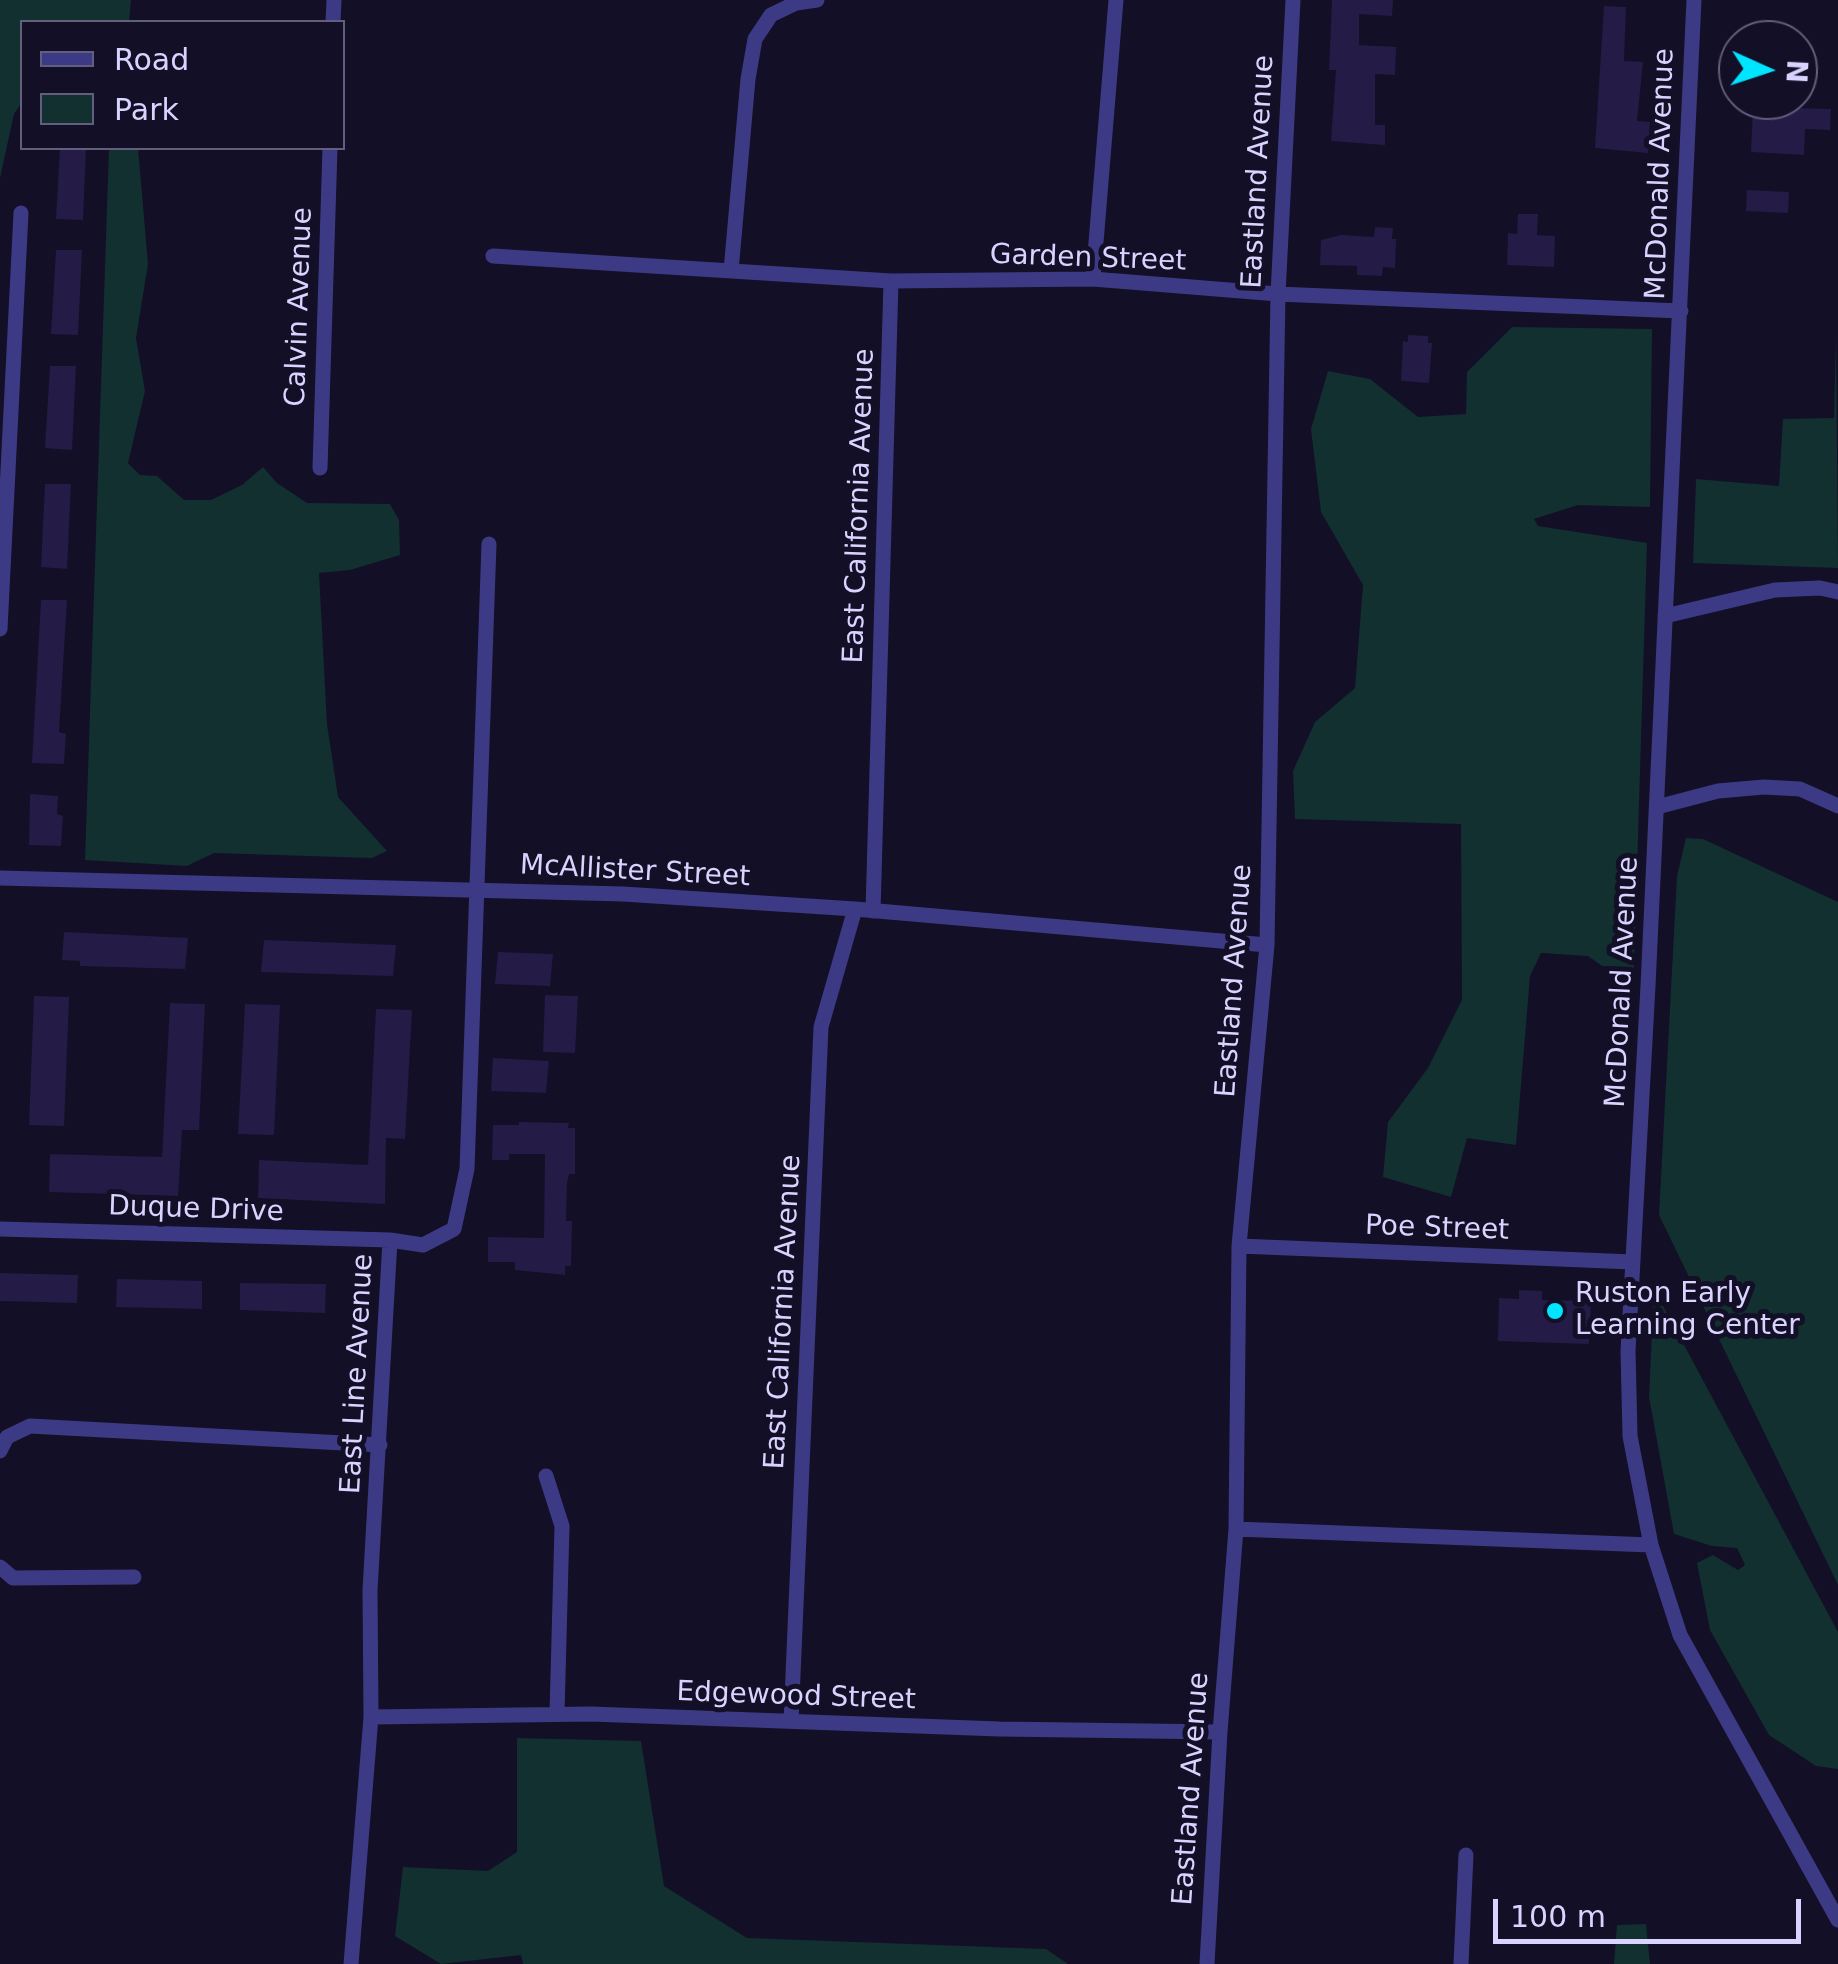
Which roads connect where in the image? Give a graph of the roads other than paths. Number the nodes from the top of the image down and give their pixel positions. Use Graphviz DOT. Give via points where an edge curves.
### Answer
graph roads {
  1 [pos="816,0"];
  2 [pos="1116,0"];
  3 [pos="1292,0"];
  4 [pos="1694,0"];
  5 [pos="330,150"];
  6 [pos="21,213"];
  7 [pos="494,256"];
  8 [pos="731,271"];
  9 [pos="1093,278"];
  10 [pos="891,281"];
  11 [pos="1278,294"];
  12 [pos="1681,311"];
  13 [pos="8,317"];
  14 [pos="320,468"];
  15 [pos="489,544"];
  16 [pos="1838,592"];
  17 [pos="1665,616"];
  18 [pos="0,629"];
  19 [pos="1656,806"];
  20 [pos="1838,806"];
  21 [pos="0,878"];
  22 [pos="474,890"];
  23 [pos="856,909"];
  24 [pos="874,912"];
  25 [pos="1266,945"];
  26 [pos="0,1230"];
  27 [pos="390,1240"];
  28 [pos="1239,1246"];
  29 [pos="1633,1262"];
  30 [pos="380,1445"];
  31 [pos="0,1450"];
  32 [pos="546,1476"];
  33 [pos="1236,1530"];
  34 [pos="1651,1546"];
  35 [pos="0,1568"];
  36 [pos="134,1576"];
  37 [pos="557,1714"];
  38 [pos="371,1717"];
  39 [pos="791,1721"];
  40 [pos="1220,1732"];
  41 [pos="1466,1855"];
  42 [pos="1838,1920"];
  43 [pos="350,1964"];
  44 [pos="1207,1964"];
  45 [pos="1461,1964"];
  1 -- 8 [label="street" via="771,15 756,39"];
  2 -- 9 [label="street"];
  3 -- 11 [label="street, Eastland Avenue"];
  4 -- 12 [label="street, McDonald Avenue"];
  5 -- 14 [label="street, Calvin Avenue"];
  6 -- 13 [label="street"];
  7 -- 8 [label="street, Garden Street"];
  8 -- 10 [label="street, Garden Street"];
  9 -- 10 [label="street, Garden Street"];
  9 -- 11 [label="street, Garden Street"];
  10 -- 24 [label="street, East California Avenue"];
  11 -- 12 [label="street, Garden Street"];
  11 -- 25 [label="street, Eastland Avenue"];
  12 -- 17 [label="street, McDonald Avenue"];
  13 -- 18 [label="street"];
  15 -- 22 [label="street, East Line Avenue"];
  16 -- 17 [label="street" via="1775,590"];
  17 -- 19 [label="street, McDonald Avenue"];
  19 -- 20 [label="street" via="1764,787 1800,789"];
  19 -- 29 [label="street, McDonald Avenue"];
  21 -- 22 [label="street, McAllister Street"];
  22 -- 23 [label="street, McAllister Street"];
  22 -- 27 [label="street, East Line Avenue" via="467,1169 454,1229 423,1245"];
  23 -- 24 [label="street, McAllister Street"];
  23 -- 39 [label="street, East California Avenue" via="821,1026"];
  24 -- 25 [label="street, McAllister Street"];
  25 -- 28 [label="street, Eastland Avenue"];
  26 -- 27 [label="street, Duque Drive"];
  27 -- 30 [label="street, East Line Avenue"];
  28 -- 29 [label="street, Poe Street"];
  28 -- 33 [label="street, Eastland Avenue"];
  29 -- 34 [label="street, McDonald Avenue" via="1630,1436"];
  30 -- 31 [label="street" via="30,1426 7,1437"];
  30 -- 38 [label="street, East Line Avenue" via="370,1590"];
  32 -- 37 [label="street" via="562,1526"];
  33 -- 34 [label="street"];
  33 -- 40 [label="street, Eastland Avenue"];
  34 -- 42 [label="street, McDonald Avenue" via="1694,1664"];
  35 -- 36 [label="street" via="14,1578"];
  37 -- 38 [label="street, Edgewood Street"];
  37 -- 39 [label="street, Edgewood Street"];
  38 -- 43 [label="street, East Line Avenue"];
  39 -- 40 [label="street, Edgewood Street"];
  40 -- 44 [label="street, Eastland Avenue"];
  41 -- 45 [label="street"];
}
